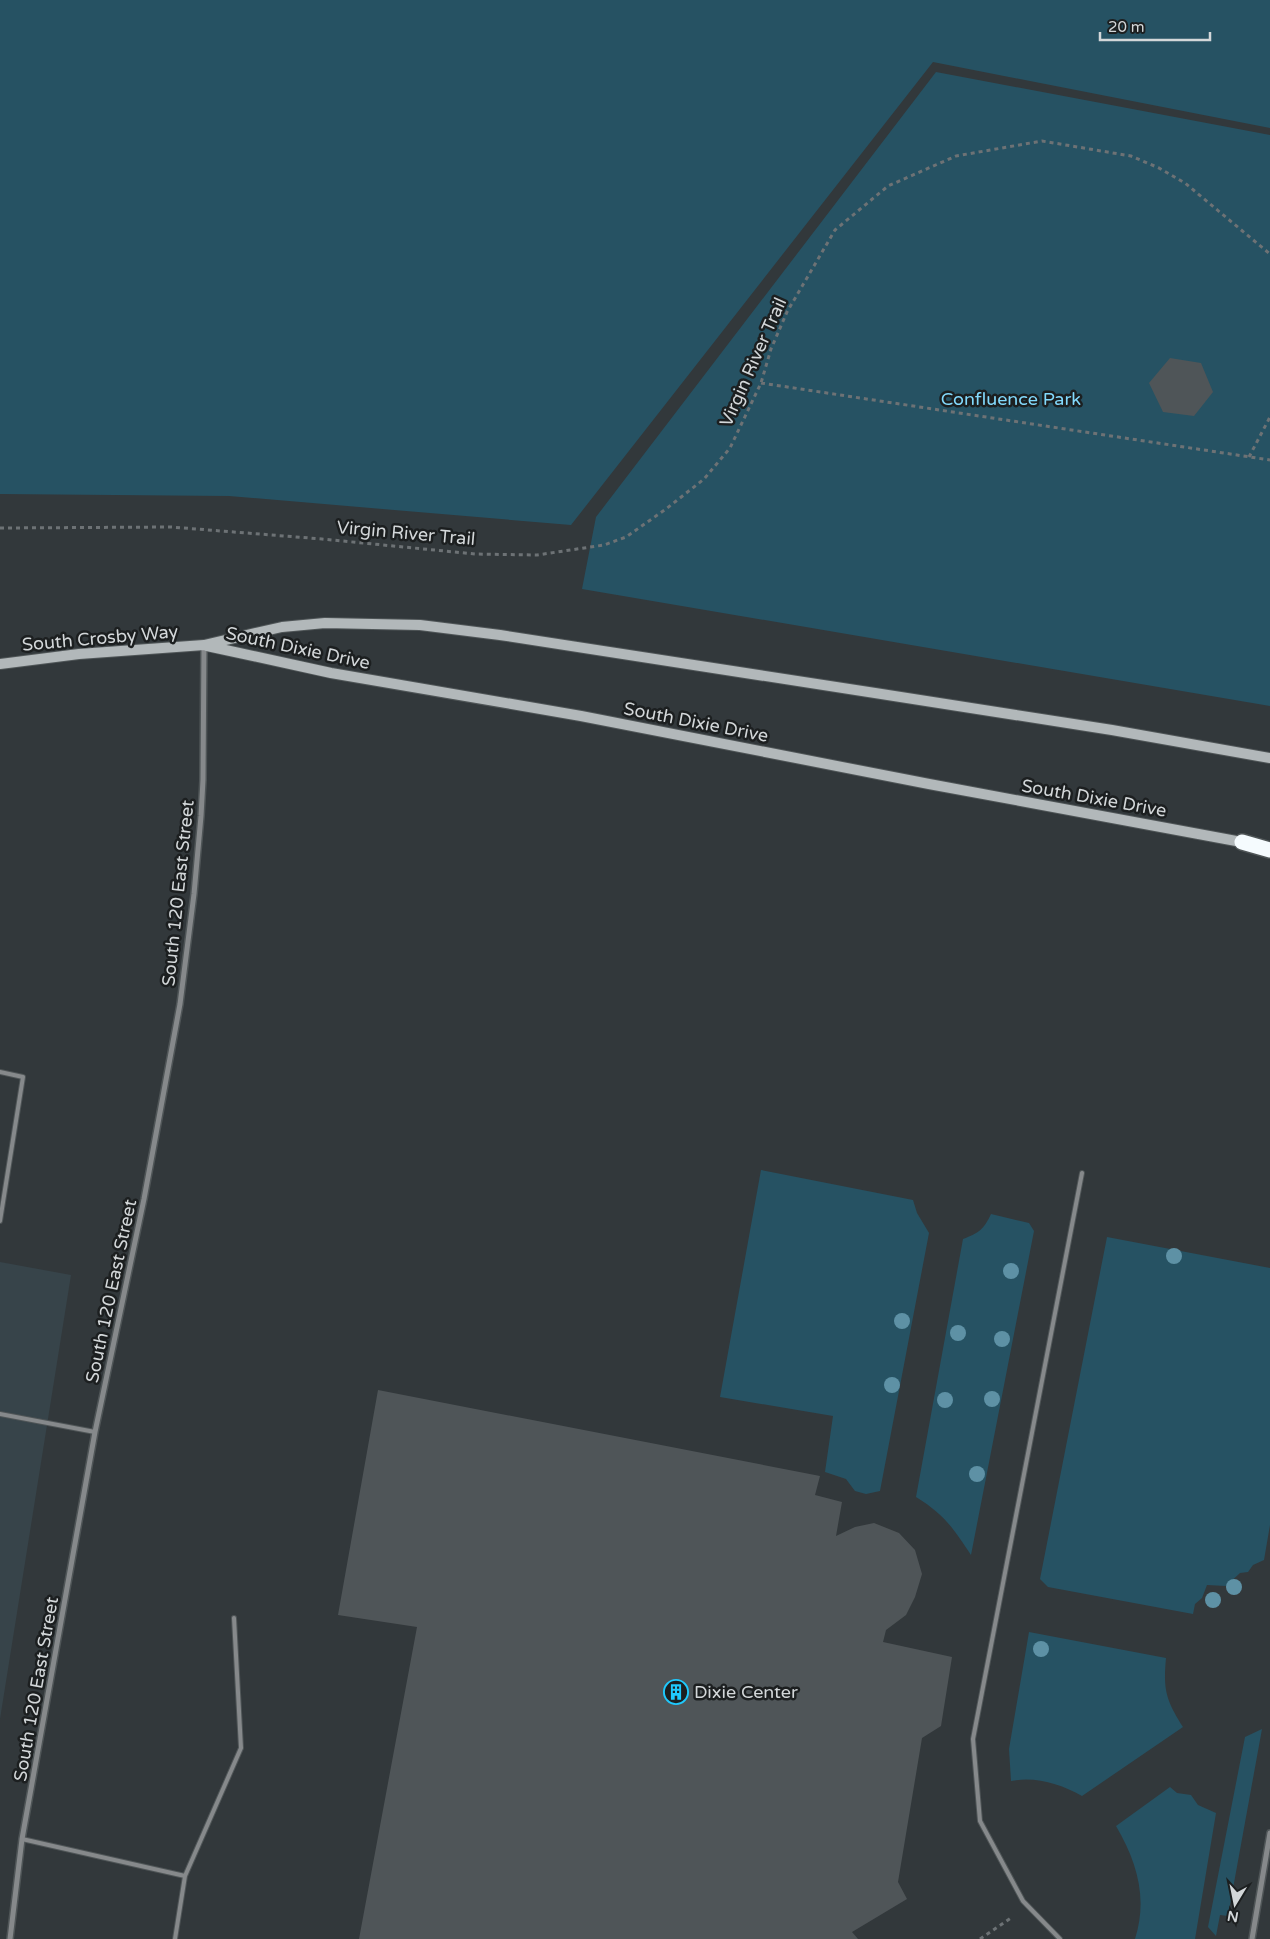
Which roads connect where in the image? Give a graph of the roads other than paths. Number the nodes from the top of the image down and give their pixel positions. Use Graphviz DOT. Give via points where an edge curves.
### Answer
graph roads {
  1 [pos="204,645"];
  2 [pos="0,664"];
  3 [pos="1270,758"];
  4 [pos="1242,842"];
  5 [pos="1270,849"];
  6 [pos="0,1072"];
  7 [pos="1082,1173"];
  8 [pos="2,1193"];
  9 [pos="0,1221"];
  10 [pos="0,1414"];
  11 [pos="95,1432"];
  12 [pos="234,1618"];
  13 [pos="1270,1833"];
  14 [pos="22,1840"];
  15 [pos="185,1876"];
  16 [pos="10,1939"];
  17 [pos="175,1939"];
  18 [pos="1060,1939"];
  19 [pos="1252,1939"];
  1 -- 2 [label="main road, South Crosby Way" via="79,654"];
  1 -- 3 [label="main road, South Dixie Drive" via="282,627 326,622 430,626 866,691"];
  1 -- 4 [label="main road, South Dixie Drive" via="331,673 581,716"];
  1 -- 11 [label="street, South 120 East Street" via="203,780 197,866 180,1004 146,1189"];
  4 -- 5 [label="highway"];
  6 -- 8 [label="lane" via="24,1077"];
  7 -- 18 [label="lane" via="972,1739 980,1821 1023,1901"];
  8 -- 9 [label="lane"];
  10 -- 11 [label="lane"];
  11 -- 14 [label="street, South 120 East Street"];
  12 -- 15 [label="lane" via="241,1748"];
  13 -- 19 [label="street"];
  14 -- 15 [label="lane"];
  14 -- 16 [label="street, South 120 East Street"];
  15 -- 17 [label="lane"];
}
